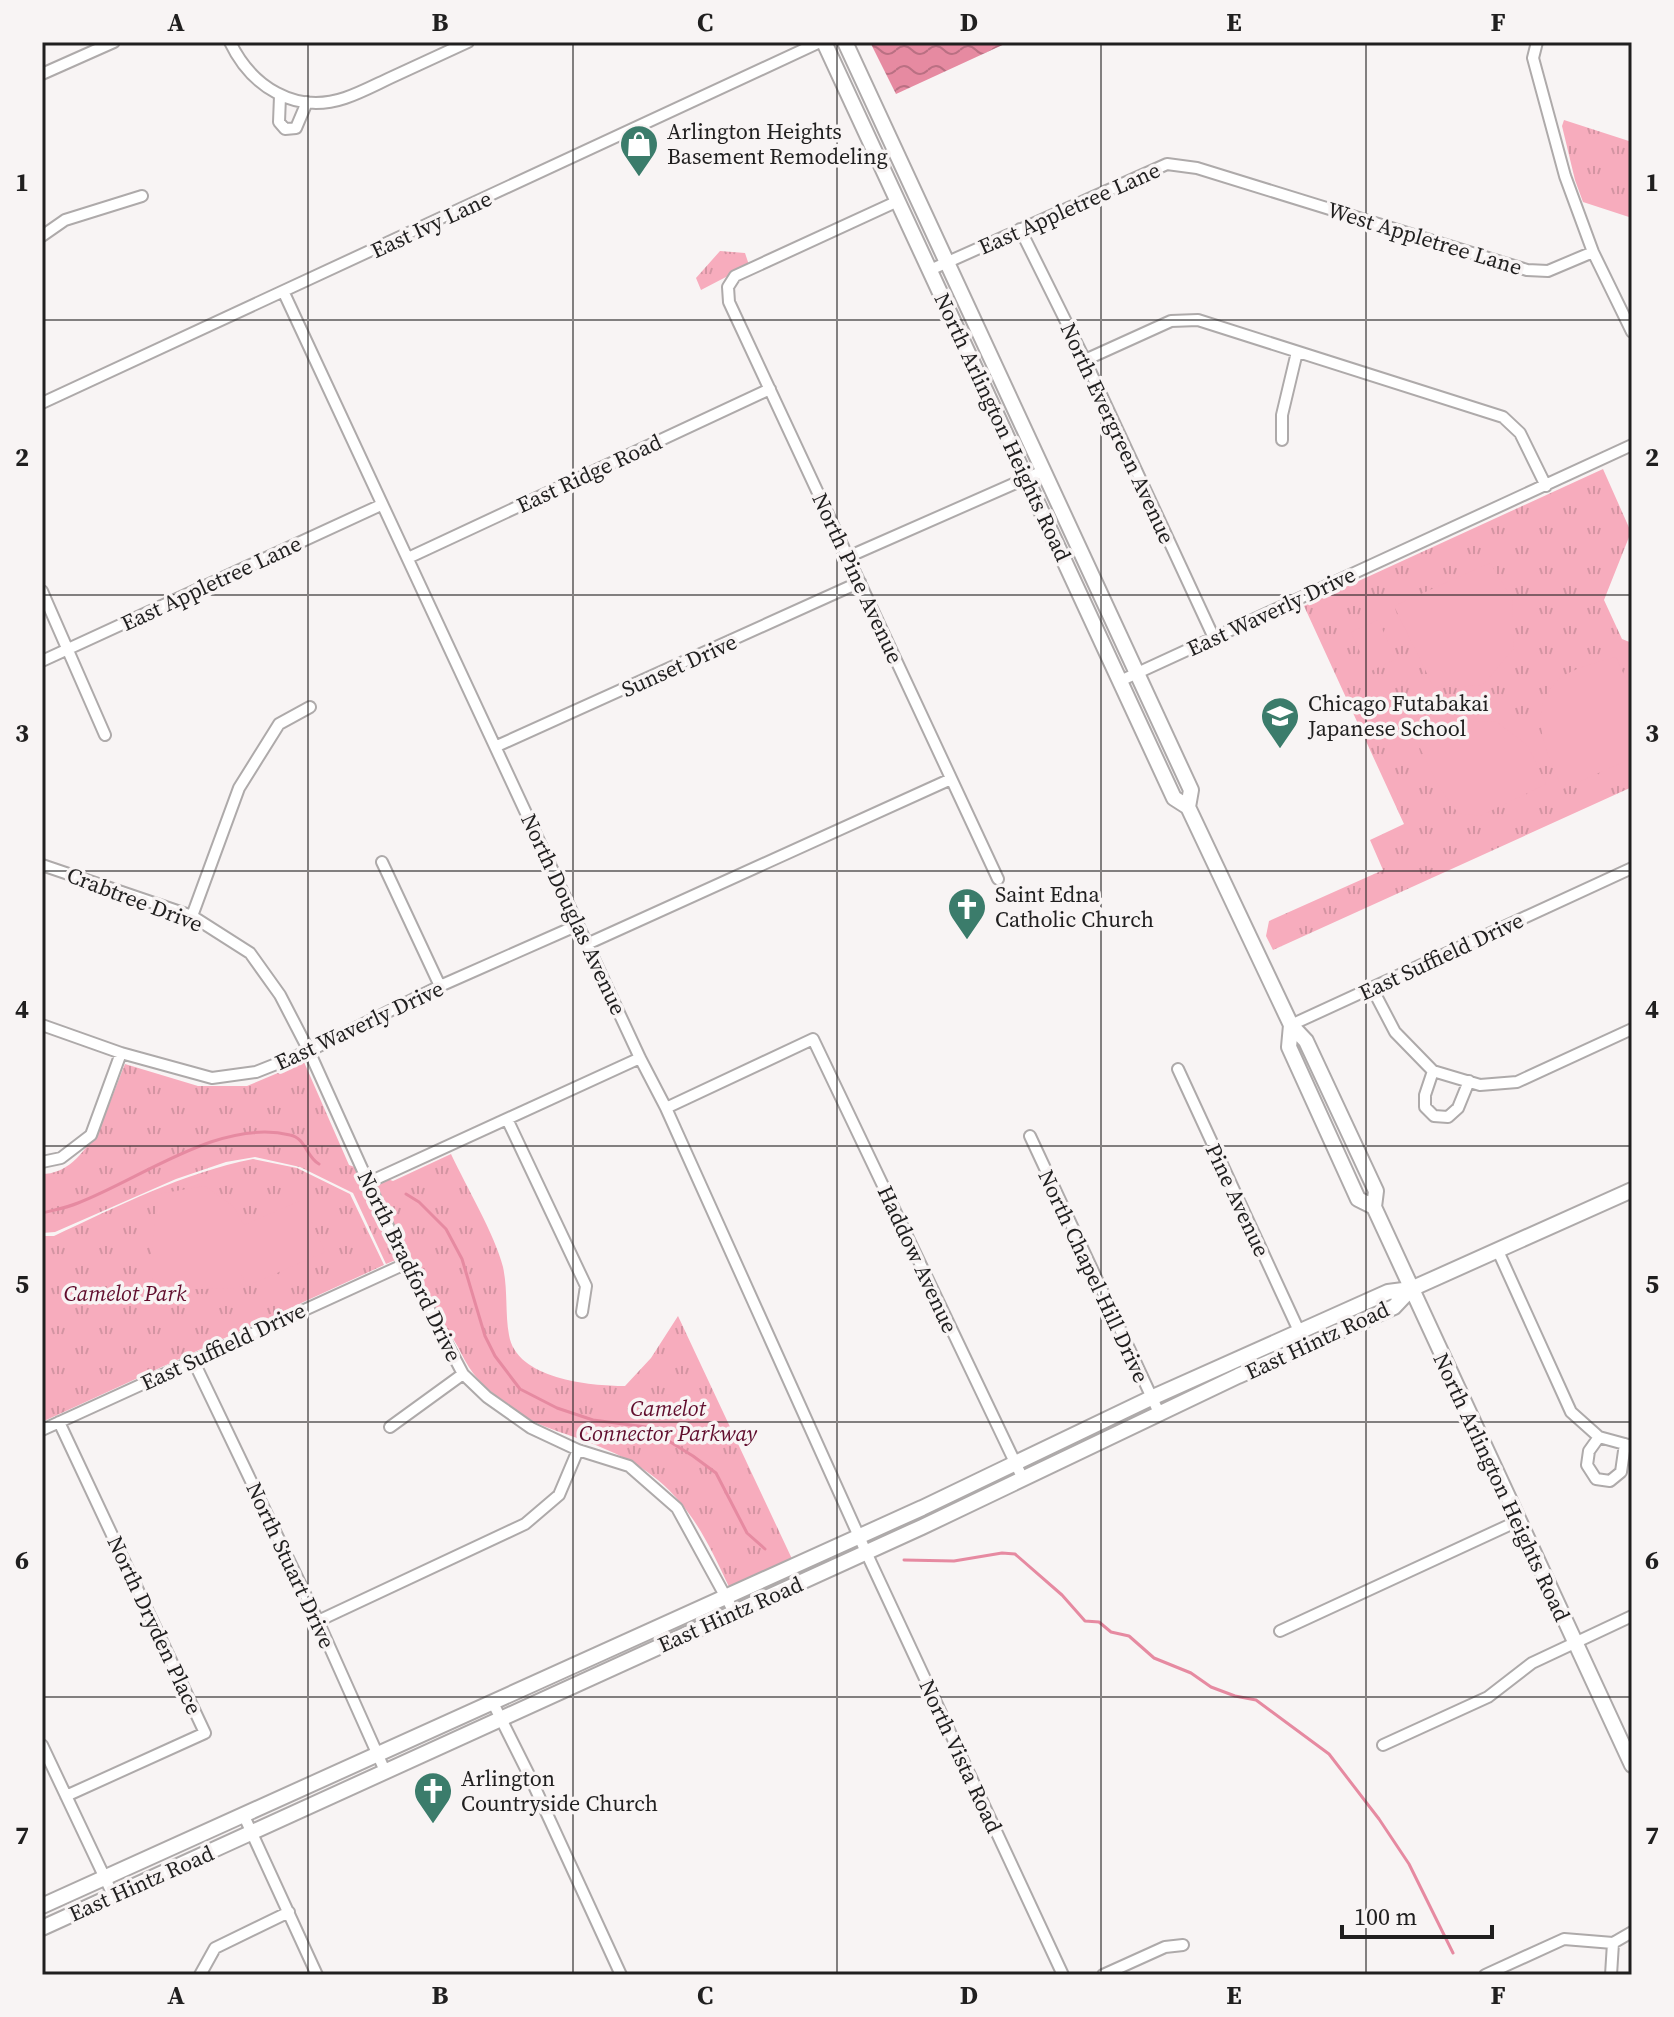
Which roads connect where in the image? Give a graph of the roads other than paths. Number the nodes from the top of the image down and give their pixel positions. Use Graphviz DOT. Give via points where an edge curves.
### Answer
graph roads {
  1 [pos="114,42"];
  2 [pos="230,42"];
  3 [pos="468,42"];
  4 [pos="822,42"];
  5 [pos="845,42"];
  6 [pos="1537,42"];
  7 [pos="87,47"];
  8 [pos="42,74"];
  9 [pos="280,96"];
  10 [pos="307,102"];
  11 [pos="1256,187"];
  12 [pos="142,196"];
  13 [pos="898,201"];
  14 [pos="1020,229"];
  15 [pos="42,236"];
  16 [pos="1593,252"];
  17 [pos="947,262"];
  18 [pos="930,270"];
  19 [pos="284,293"];
  20 [pos="1632,332"];
  21 [pos="1297,352"];
  22 [pos="1085,360"];
  23 [pos="770,389"];
  24 [pos="42,403"];
  25 [pos="1282,440"];
  26 [pos="1632,445"];
  27 [pos="1043,471"];
  28 [pos="1027,478"];
  29 [pos="1546,486"];
  30 [pos="381,505"];
  31 [pos="850,556"];
  32 [pos="408,558"];
  33 [pos="860,582"];
  34 [pos="42,591"];
  35 [pos="1214,638"];
  36 [pos="67,649"];
  37 [pos="42,661"];
  38 [pos="1136,673"];
  39 [pos="1120,681"];
  40 [pos="310,707"];
  41 [pos="105,735"];
  42 [pos="497,746"];
  43 [pos="951,779"];
  44 [pos="1188,807"];
  45 [pos="382,862"];
  46 [pos="42,865"];
  47 [pos="1632,868"];
  48 [pos="998,879"];
  49 [pos="192,916"];
  50 [pos="578,925"];
  51 [pos="587,944"];
  52 [pos="440,986"];
  53 [pos="1372,988"];
  54 [pos="42,1025"];
  55 [pos="1291,1025"];
  56 [pos="1632,1029"];
  57 [pos="309,1051"];
  58 [pos="121,1053"];
  59 [pos="640,1058"];
  60 [pos="1178,1069"];
  61 [pos="1433,1071"];
  62 [pos="1469,1081"];
  63 [pos="666,1108"];
  64 [pos="507,1119"];
  65 [pos="1030,1136"];
  66 [pos="42,1162"];
  67 [pos="367,1183"];
  68 [pos="1632,1190"];
  69 [pos="1498,1251"];
  70 [pos="405,1264"];
  71 [pos="1411,1289"];
  72 [pos="582,1312"];
  73 [pos="1299,1331"];
  74 [pos="193,1360"];
  75 [pos="463,1374"];
  76 [pos="1151,1398"];
  77 [pos="1160,1415"];
  78 [pos="59,1422"];
  79 [pos="390,1427"];
  80 [pos="42,1430"];
  81 [pos="1599,1437"];
  82 [pos="1629,1445"];
  83 [pos="578,1450"];
  84 [pos="1015,1463"];
  85 [pos="1023,1479"];
  86 [pos="1518,1521"];
  87 [pos="859,1536"];
  88 [pos="866,1552"];
  89 [pos="726,1597"];
  90 [pos="734,1612"];
  91 [pos="1632,1616"];
  92 [pos="318,1621"];
  93 [pos="1280,1631"];
  94 [pos="1575,1642"];
  95 [pos="493,1703"];
  96 [pos="501,1719"];
  97 [pos="42,1745"];
  98 [pos="1383,1745"];
  99 [pos="377,1754"];
  100 [pos="1632,1765"];
  101 [pos="385,1771"];
  102 [pos="66,1796"];
  103 [pos="244,1816"];
  104 [pos="252,1833"];
  105 [pos="105,1878"];
  106 [pos="113,1895"];
  107 [pos="42,1906"];
  108 [pos="289,1912"];
  109 [pos="42,1928"];
  110 [pos="1632,1932"];
  111 [pos="1613,1943"];
  112 [pos="1183,1945"];
  113 [pos="200,1975"];
  114 [pos="317,1975"];
  115 [pos="621,1975"];
  116 [pos="1063,1975"];
  117 [pos="1103,1975"];
  118 [pos="1485,1975"];
  119 [pos="1611,1975"];
  1 -- 7 [label="street"];
  2 -- 9 [label="street" via="258,83"];
  3 -- 10 [label="street" via="344,99"];
  4 -- 13 [label="main road, North Arlington Heights Road"];
  4 -- 19 [label="street, East Ivy Lane"];
  5 -- 17 [label="main road, North Arlington Heights Road"];
  6 -- 16 [label="street" via="1533,58 1565,176"];
  7 -- 8 [label="street"];
  9 -- 10 [label="street"];
  9 -- 10 [label="street" via="279,122 285,129 296,128"];
  11 -- 14 [label="street, East Appletree Lane" via="1167,164"];
  11 -- 16 [label="street, West Appletree Lane" via="1527,270 1548,271"];
  12 -- 15 [label="street" via="65,220"];
  13 -- 18 [label="main road, North Arlington Heights Road"];
  13 -- 23 [label="street, North Pine Avenue" via="735,276 728,287 729,302"];
  14 -- 17 [label="street, East Appletree Lane"];
  14 -- 22 [label="street, North Evergreen Avenue"];
  16 -- 20 [label="street"];
  17 -- 18 [label="street, East Appletree Lane"];
  17 -- 27 [label="main road, North Arlington Heights Road"];
  18 -- 28 [label="main road, North Arlington Heights Road"];
  19 -- 24 [label="street, East Ivy Lane"];
  19 -- 30 [label="street, North Douglas Avenue"];
  21 -- 22 [label="street" via="1198,320 1171,321"];
  21 -- 25 [label="street" via="1282,415"];
  21 -- 29 [label="street" via="1503,417 1520,433"];
  22 -- 35 [label="street, North Evergreen Avenue"];
  23 -- 31 [label="street, North Pine Avenue"];
  23 -- 32 [label="street, East Ridge Road"];
  26 -- 29 [label="street, East Waverly Drive"];
  27 -- 28 [label="street"];
  27 -- 38 [label="main road, North Arlington Heights Road"];
  28 -- 31 [label="street"];
  28 -- 39 [label="main road, North Arlington Heights Road"];
  29 -- 35 [label="street, East Waverly Drive"];
  30 -- 32 [label="street, North Douglas Avenue"];
  30 -- 36 [label="street, East Appletree Lane"];
  31 -- 33 [label="street, North Pine Avenue"];
  32 -- 42 [label="street, North Douglas Avenue"];
  33 -- 42 [label="street, Sunset Drive"];
  33 -- 43 [label="street, North Pine Avenue"];
  34 -- 36 [label="street"];
  35 -- 38 [label="street, East Waverly Drive"];
  36 -- 37 [label="street, East Appletree Lane"];
  36 -- 41 [label="street"];
  38 -- 39 [label="street, East Waverly Drive"];
  38 -- 44 [label="main road, North Arlington Heights Road" via="1191,790"];
  39 -- 44 [label="main road, North Arlington Heights Road" via="1174,798"];
  40 -- 49 [label="street" via="279,724 239,788"];
  42 -- 50 [label="street, North Douglas Avenue"];
  43 -- 48 [label="street, North Pine Avenue"];
  43 -- 51 [label="street"];
  44 -- 55 [label="main road, North Arlington Heights Road"];
  45 -- 52 [label="street"];
  46 -- 49 [label="street, Crabtree Drive"];
  47 -- 53 [label="street, East Suffield Drive"];
  49 -- 57 [label="street, Crabtree Drive" via="250,953 280,995"];
  50 -- 51 [label="street, North Douglas Avenue"];
  50 -- 52 [label="street, East Waverly Drive"];
  51 -- 59 [label="street, North Douglas Avenue"];
  52 -- 57 [label="street, East Waverly Drive"];
  53 -- 55 [label="street, East Suffield Drive"];
  53 -- 61 [label="street" via="1395,1032"];
  54 -- 58 [label="street, East Waverly Drive"];
  55 -- 71 [label="main road, North Arlington Heights Road" via="1306,1041 1376,1191 1374,1207"];
  56 -- 62 [label="street" via="1517,1082"];
  57 -- 58 [label="street, East Waverly Drive" via="256,1072 212,1078"];
  57 -- 67 [label="street, North Bradford Drive"];
  58 -- 66 [label="street" via="91,1135 61,1158"];
  59 -- 63 [label="street, North Douglas Avenue"];
  59 -- 64 [label="street"];
  60 -- 73 [label="street, Pine Avenue"];
  61 -- 62 [label="street"];
  61 -- 62 [label="street" via="1425,1107 1434,1116 1448,1117 1458,1108"];
  63 -- 84 [label="street, Haddow Avenue" via="813,1039"];
  63 -- 87 [label="street, North Douglas Avenue"];
  64 -- 67 [label="street"];
  64 -- 72 [label="street" via="586,1286"];
  65 -- 76 [label="street, North Chapel Hill Drive"];
  67 -- 70 [label="street, North Bradford Drive"];
  68 -- 69 [label="main road, East Hintz Road"];
  69 -- 71 [label="main road, East Hintz Road"];
  69 -- 81 [label="street" via="1571,1412"];
  70 -- 74 [label="street, East Suffield Drive"];
  70 -- 75 [label="street, North Bradford Drive"];
  71 -- 73 [label="main road, East Hintz Road" via="1388,1292"];
  71 -- 77 [label="main road, East Hintz Road" via="1394,1307"];
  71 -- 86 [label="main road, North Arlington Heights Road"];
  73 -- 76 [label="main road, East Hintz Road"];
  74 -- 78 [label="street, East Suffield Drive"];
  74 -- 92 [label="street, North Stuart Drive"];
  75 -- 79 [label="street"];
  75 -- 83 [label="street, North Bradford Drive" via="531,1428"];
  76 -- 77 [label="street, North Chapel Hill Drive"];
  76 -- 84 [label="main road, East Hintz Road"];
  77 -- 85 [label="main road, East Hintz Road"];
  78 -- 80 [label="street, East Suffield Drive"];
  78 -- 102 [label="street, North Dryden Place" via="205,1733"];
  81 -- 82 [label="street"];
  81 -- 82 [label="street" via="1587,1465 1596,1479 1610,1481 1621,1472"];
  83 -- 89 [label="street, North Bradford Drive" via="629,1466 677,1508"];
  83 -- 92 [label="street" via="559,1495 525,1524"];
  84 -- 85 [label="street, Haddow Avenue"];
  84 -- 87 [label="main road, East Hintz Road"];
  85 -- 88 [label="main road, East Hintz Road"];
  86 -- 93 [label="street"];
  86 -- 94 [label="main road, North Arlington Heights Road"];
  87 -- 88 [label="street, North Vista Road"];
  87 -- 89 [label="main road, East Hintz Road"];
  88 -- 90 [label="main road, East Hintz Road"];
  88 -- 116 [label="street, North Vista Road"];
  89 -- 90 [label="street, North Bradford Drive"];
  89 -- 95 [label="main road, East Hintz Road"];
  90 -- 96 [label="main road, East Hintz Road"];
  91 -- 94 [label="street"];
  92 -- 99 [label="street, North Stuart Drive"];
  94 -- 98 [label="street" via="1532,1663 1488,1697"];
  94 -- 100 [label="main road, North Arlington Heights Road"];
  95 -- 96 [label="street"];
  95 -- 99 [label="main road, East Hintz Road"];
  96 -- 101 [label="main road, East Hintz Road"];
  96 -- 115 [label="street"];
  97 -- 102 [label="street"];
  99 -- 101 [label="street, North Stuart Drive"];
  99 -- 103 [label="main road, East Hintz Road"];
  101 -- 104 [label="main road, East Hintz Road"];
  102 -- 105 [label="street"];
  103 -- 104 [label="street"];
  103 -- 105 [label="main road, East Hintz Road"];
  104 -- 106 [label="main road, East Hintz Road"];
  104 -- 108 [label="street"];
  105 -- 106 [label="street"];
  105 -- 107 [label="main road, East Hintz Road"];
  106 -- 109 [label="main road, East Hintz Road"];
  108 -- 113 [label="street" via="215,1948"];
  108 -- 114 [label="street"];
  110 -- 111 [label="street"];
  111 -- 118 [label="street" via="1564,1939"];
  111 -- 119 [label="street"];
  112 -- 117 [label="street" via="1165,1947"];
}
